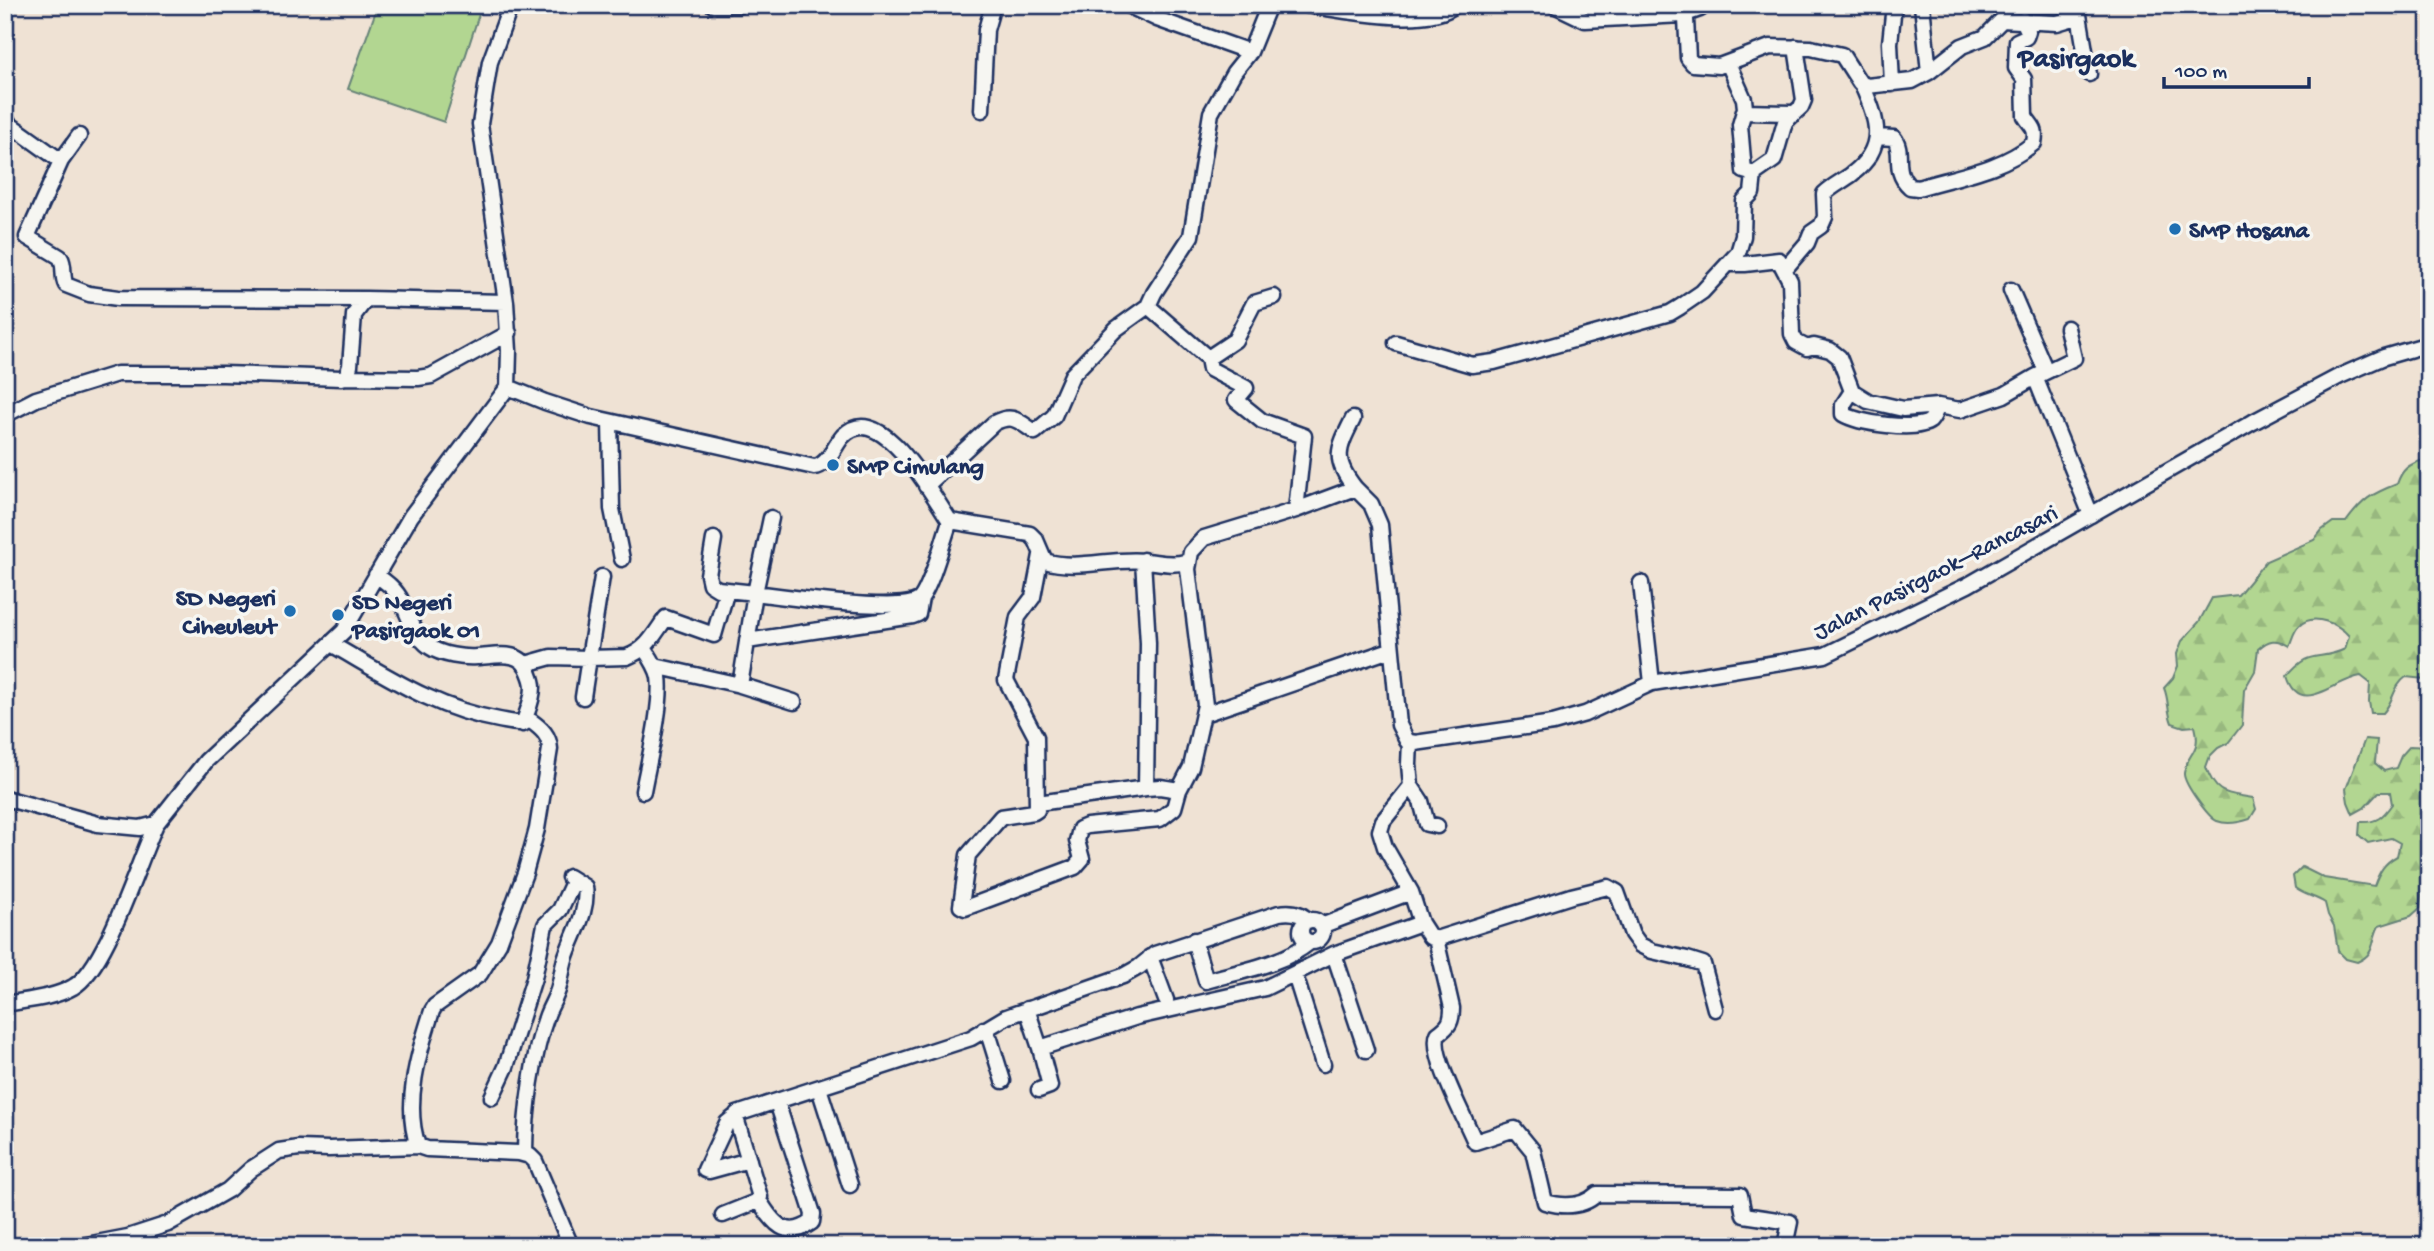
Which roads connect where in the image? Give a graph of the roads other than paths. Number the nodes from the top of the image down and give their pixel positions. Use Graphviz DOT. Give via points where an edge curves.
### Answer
graph roads {
  1 [pos="511,5"];
  2 [pos="713,5"];
  3 [pos="738,5"];
  4 [pos="993,5"];
  5 [pos="1127,5"];
  6 [pos="1307,5"];
  7 [pos="1455,5"];
  8 [pos="1554,5"];
  9 [pos="1700,5"];
  10 [pos="1894,5"];
  11 [pos="1922,5"];
  12 [pos="1270,6"];
  13 [pos="2080,10"];
  14 [pos="1600,12"];
  15 [pos="1676,12"];
  16 [pos="2023,20"];
  17 [pos="1796,47"];
  18 [pos="1250,52"];
  19 [pos="1728,62"];
  20 [pos="1929,72"];
  21 [pos="2089,74"];
  22 [pos="1892,84"];
  23 [pos="1862,85"];
  24 [pos="982,110"];
  25 [pos="1744,112"];
  26 [pos="1793,113"];
  27 [pos="5,121"];
  28 [pos="79,136"];
  29 [pos="1877,137"];
  30 [pos="61,161"];
  31 [pos="1754,174"];
  32 [pos="1729,264"];
  33 [pos="1784,270"];
  34 [pos="2011,290"];
  35 [pos="1274,297"];
  36 [pos="366,299"];
  37 [pos="506,302"];
  38 [pos="1148,306"];
  39 [pos="2067,328"];
  40 [pos="509,333"];
  41 [pos="1396,343"];
  42 [pos="2429,344"];
  43 [pos="1208,358"];
  44 [pos="2040,374"];
  45 [pos="345,377"];
  46 [pos="508,387"];
  47 [pos="1852,391"];
  48 [pos="1938,406"];
  49 [pos="5,415"];
  50 [pos="1353,419"];
  51 [pos="610,422"];
  52 [pos="926,486"];
  53 [pos="1355,488"];
  54 [pos="1296,510"];
  55 [pos="2091,515"];
  56 [pos="771,518"];
  57 [pos="950,522"];
  58 [pos="714,538"];
  59 [pos="1041,555"];
  60 [pos="622,559"];
  61 [pos="1143,560"];
  62 [pos="1188,569"];
  63 [pos="376,575"];
  64 [pos="602,577"];
  65 [pos="1641,583"];
  66 [pos="727,590"];
  67 [pos="755,593"];
  68 [pos="921,598"];
  69 [pos="747,641"];
  70 [pos="331,644"];
  71 [pos="644,648"];
  72 [pos="1390,650"];
  73 [pos="589,658"];
  74 [pos="526,664"];
  75 [pos="655,666"];
  76 [pos="1652,684"];
  77 [pos="740,685"];
  78 [pos="583,697"];
  79 [pos="794,702"];
  80 [pos="1204,714"];
  81 [pos="523,724"];
  82 [pos="1406,738"];
  83 [pos="1410,781"];
  84 [pos="1146,788"];
  85 [pos="1179,790"];
  86 [pos="643,791"];
  87 [pos="5,799"];
  88 [pos="1038,803"];
  89 [pos="156,824"];
  90 [pos="1437,826"];
  91 [pos="1411,892"];
  92 [pos="1421,923"];
  93 [pos="1315,924"];
  94 [pos="1436,939"];
  95 [pos="1194,940"];
  96 [pos="1334,954"];
  97 [pos="1150,957"];
  98 [pos="1295,975"];
  99 [pos="1166,1000"];
  100 [pos="5,1004"];
  101 [pos="1027,1009"];
  102 [pos="1714,1009"];
  103 [pos="985,1029"];
  104 [pos="1040,1048"];
  105 [pos="1366,1050"];
  106 [pos="1323,1064"];
  107 [pos="1003,1081"];
  108 [pos="819,1088"];
  109 [pos="1039,1090"];
  110 [pos="492,1097"];
  111 [pos="777,1102"];
  112 [pos="737,1115"];
  113 [pos="418,1146"];
  114 [pos="530,1156"];
  115 [pos="749,1160"];
  116 [pos="850,1185"];
  117 [pos="759,1200"];
  118 [pos="723,1215"];
  119 [pos="81,1246"];
  120 [pos="571,1246"];
  121 [pos="1785,1246"];
  1 -- 37 [label="street" via="490,62 481,124"];
  2 -- 3 [label="street"];
  4 -- 24 [label="street" via="986,30"];
  5 -- 18 [label="street"];
  6 -- 7 [label="street" via="1405,16 1440,15"];
  8 -- 14 [label="street" via="1581,19"];
  9 -- 15 [label="street" via="1700,9"];
  10 -- 22 [label="street"];
  11 -- 20 [label="street"];
  12 -- 18 [label="street"];
  13 -- 16 [label="street" via="2075,19 2057,23"];
  13 -- 21 [label="street"];
  14 -- 15 [label="street"];
  15 -- 19 [label="street" via="1686,19 1690,61 1713,66"];
  16 -- 20 [label="street" via="1998,22 1985,37 1962,46"];
  16 -- 29 [label="street" via="2028,31 2017,41 2016,68 2024,77 2025,116 2034,126 2034,143 1980,171 1910,187 1900,175 1898,143 1894,138"];
  17 -- 19 [label="street" via="1764,48"];
  17 -- 23 [label="street" via="1842,55"];
  17 -- 26 [label="street" via="1804,100"];
  18 -- 38 [label="street" via="1211,113 1191,236"];
  19 -- 25 [label="street" via="1744,99"];
  20 -- 22 [label="street"];
  22 -- 23 [label="street"];
  23 -- 29 [label="street" via="1875,116"];
  25 -- 26 [label="street"];
  25 -- 31 [label="street" via="1740,125 1744,171"];
  26 -- 31 [label="street" via="1785,121 1773,160"];
  27 -- 30 [label="street"];
  28 -- 30 [label="street"];
  29 -- 33 [label="street" via="1854,173 1824,194 1821,226"];
  30 -- 36 [label="street" via="26,237 60,257 65,285 118,299"];
  31 -- 32 [label="street" via="1752,192 1744,201 1741,247"];
  32 -- 33 [label="street" via="1779,260"];
  32 -- 41 [label="street" via="1702,292 1670,313 1503,360 1472,365"];
  33 -- 47 [label="street" via="1790,281 1796,342 1808,348 1825,347 1839,358"];
  34 -- 44 [label="street"];
  35 -- 43 [label="street" via="1254,303 1235,340"];
  36 -- 37 [label="street"];
  36 -- 45 [label="street" via="354,315"];
  37 -- 40 [label="street"];
  38 -- 43 [label="street"];
  38 -- 52 [label="street" via="1116,329 1072,375 1054,416 1035,432 1005,417"];
  39 -- 44 [label="street" via="2074,358"];
  40 -- 45 [label="street" via="424,378"];
  40 -- 46 [label="street"];
  42 -- 55 [label="street, Jalan Pasirgaok–Rancasari" via="2340,376"];
  43 -- 54 [label="street" via="1210,369 1246,387 1236,400 1262,421 1304,436"];
  44 -- 48 [label="street" via="2004,395 1963,409"];
  44 -- 55 [label="street"];
  45 -- 49 [label="street" via="117,374 36,399"];
  46 -- 51 [label="street"];
  46 -- 63 [label="street" via="411,516"];
  47 -- 48 [label="street" via="1868,401 1903,409"];
  47 -- 48 [label="street" via="1843,414 1866,422 1924,423 1933,418"];
  50 -- 53 [label="street" via="1339,456 1344,474"];
  51 -- 52 [label="street" via="814,467 822,464 849,431 867,427 884,434"];
  51 -- 60 [label="street" via="612,509"];
  52 -- 57 [label="street"];
  53 -- 54 [label="street"];
  53 -- 72 [label="street" via="1371,504 1380,525"];
  54 -- 62 [label="street" via="1204,538 1191,552"];
  55 -- 76 [label="street, Jalan Pasirgaok–Rancasari" via="1968,585 1825,655"];
  56 -- 67 [label="street"];
  57 -- 59 [label="street" via="1030,534"];
  57 -- 68 [label="street"];
  58 -- 66 [label="street" via="708,579"];
  59 -- 61 [label="street" via="1046,562 1066,566"];
  59 -- 88 [label="street" via="1033,597 1019,615 1006,680 1036,737"];
  61 -- 62 [label="street" via="1185,562"];
  61 -- 84 [label="street" via="1148,643"];
  62 -- 80 [label="street" via="1204,682"];
  63 -- 70 [label="street" via="344,631"];
  63 -- 74 [label="street" via="393,587 419,638 433,649 476,657 506,655"];
  64 -- 73 [label="street"];
  65 -- 76 [label="street"];
  66 -- 67 [label="street"];
  66 -- 71 [label="street" via="715,634 666,618"];
  67 -- 68 [label="street" via="866,605 908,605"];
  67 -- 69 [label="street"];
  68 -- 69 [label="street" via="913,616"];
  69 -- 77 [label="street"];
  70 -- 81 [label="street" via="440,705"];
  70 -- 89 [label="street" via="206,761"];
  71 -- 73 [label="street" via="627,657"];
  71 -- 75 [label="street"];
  72 -- 80 [label="street"];
  72 -- 82 [label="street" via="1397,714"];
  73 -- 74 [label="street" via="551,657"];
  73 -- 78 [label="street"];
  74 -- 81 [label="street" via="533,689"];
  75 -- 77 [label="street"];
  75 -- 86 [label="street" via="659,687"];
  76 -- 82 [label="street, Jalan Pasirgaok–Rancasari" via="1553,723"];
  77 -- 79 [label="street"];
  80 -- 85 [label="street" via="1191,767"];
  81 -- 113 [label="street" via="531,722 543,729 550,748 537,829 493,955 477,977 432,1011 416,1075 414,1130"];
  82 -- 83 [label="street"];
  83 -- 90 [label="street" via="1428,825"];
  83 -- 91 [label="street" via="1380,831"];
  84 -- 85 [label="street"];
  84 -- 88 [label="street"];
  85 -- 88 [label="street" via="1174,808 1160,819 1080,830 1077,841 1082,859 1075,867 962,908 969,853 999,818 1035,812"];
  87 -- 89 [label="street" via="98,824 130,828"];
  89 -- 100 [label="street" via="103,953 86,978 61,992"];
  91 -- 92 [label="street"];
  91 -- 93 [label="street"];
  92 -- 94 [label="street"];
  92 -- 96 [label="street"];
  93 -- 95 [label="street" via="1303,914 1279,913"];
  93 -- 95 [label="street" via="1303,926 1301,933 1310,942 1299,951 1206,981"];
  94 -- 102 [label="street" via="1571,895 1610,887 1617,892 1640,945 1703,964"];
  94 -- 121 [label="street" via="1452,1020 1438,1034 1436,1045 1475,1142 1515,1129 1533,1151 1545,1202 1562,1207 1589,1202 1597,1195 1741,1195 1744,1215 1790,1223"];
  95 -- 97 [label="street"];
  96 -- 98 [label="street"];
  96 -- 105 [label="street"];
  97 -- 99 [label="street"];
  97 -- 101 [label="street" via="1123,976"];
  98 -- 104 [label="street" via="1265,988 1137,1017"];
  98 -- 106 [label="street"];
  101 -- 103 [label="street"];
  101 -- 104 [label="street"];
  103 -- 107 [label="street"];
  103 -- 108 [label="street" via="971,1038"];
  104 -- 109 [label="street" via="1050,1086"];
  108 -- 111 [label="street"];
  108 -- 116 [label="street"];
  110 -- 114 [label="street" via="534,978 545,925 560,910 572,878 585,887 584,906 536,1057 525,1132 525,1153"];
  111 -- 112 [label="street"];
  111 -- 117 [label="street" via="813,1220 800,1228 780,1228"];
  112 -- 115 [label="street"];
  112 -- 115 [label="street" via="727,1123 705,1170"];
  113 -- 114 [label="street"];
  113 -- 119 [label="street" via="279,1151 228,1190 168,1224"];
  114 -- 120 [label="street"];
  115 -- 117 [label="street"];
  117 -- 118 [label="street"];
}
